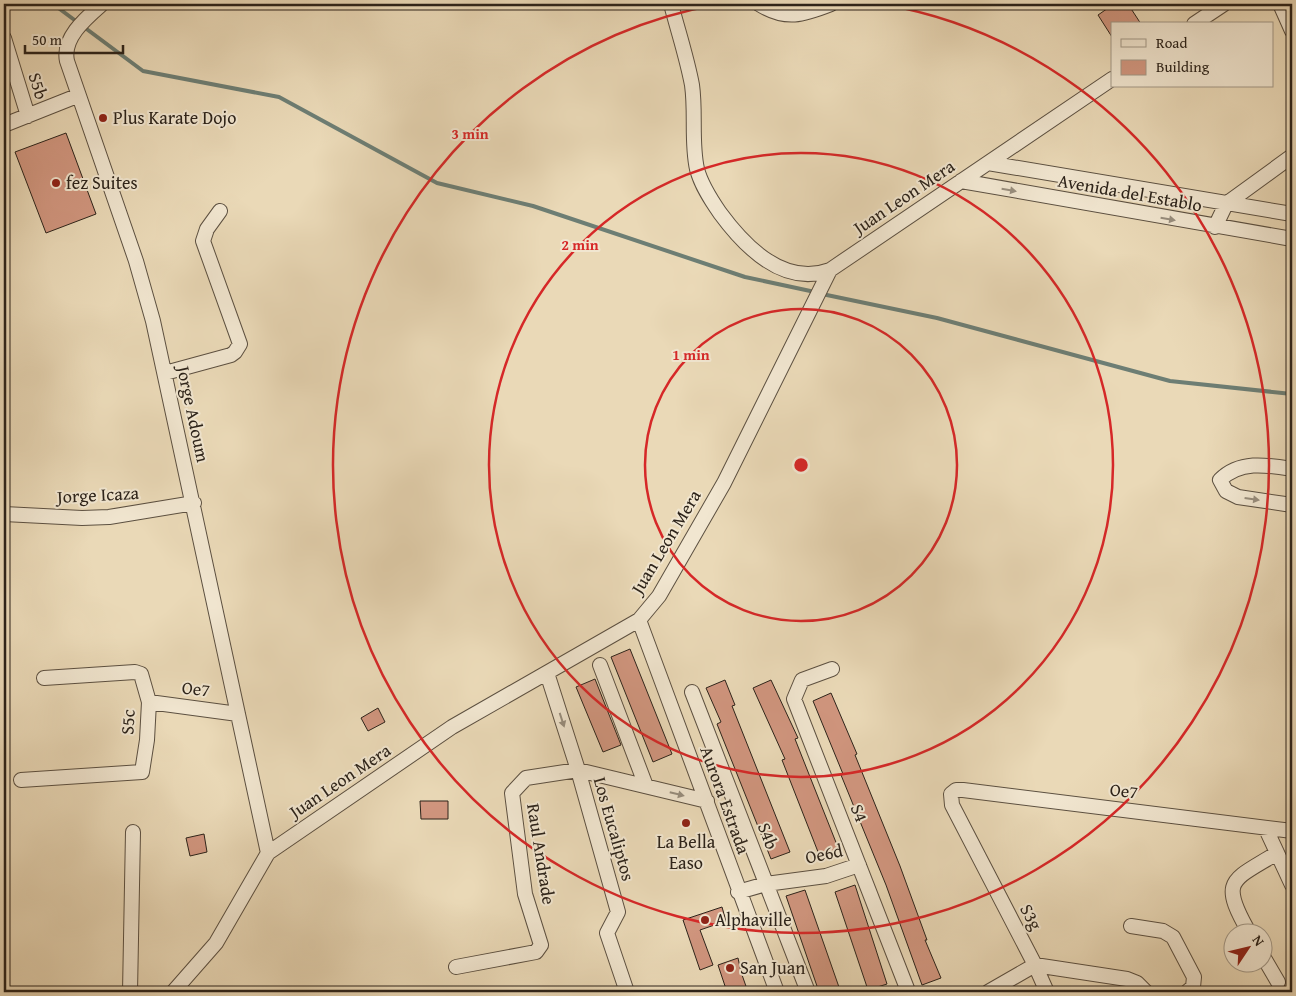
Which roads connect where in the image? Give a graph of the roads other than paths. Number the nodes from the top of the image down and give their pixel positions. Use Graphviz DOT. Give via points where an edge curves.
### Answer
graph roads {
  1 [pos="102,4"];
  2 [pos="671,4"];
  3 [pos="759,4"];
  4 [pos="831,4"];
  5 [pos="1224,4"];
  6 [pos="1280,4"];
  7 [pos="1197,22"];
  8 [pos="1292,31"];
  9 [pos="4,38"];
  10 [pos="1111,80"];
  11 [pos="77,96"];
  12 [pos="28,116"];
  13 [pos="4,125"];
  14 [pos="1292,156"];
  15 [pos="988,163"];
  16 [pos="961,181"];
  17 [pos="1226,204"];
  18 [pos="220,211"];
  19 [pos="1292,214"];
  20 [pos="1215,227"];
  21 [pos="1292,239"];
  22 [pos="830,270"];
  23 [pos="165,373"];
  24 [pos="1292,470"];
  25 [pos="194,503"];
  26 [pos="1292,505"];
  27 [pos="4,514"];
  28 [pos="639,620"];
  29 [pos="600,665"];
  30 [pos="832,669"];
  31 [pos="547,674"];
  32 [pos="44,678"];
  33 [pos="692,692"];
  34 [pos="149,702"];
  35 [pos="238,714"];
  36 [pos="578,770"];
  37 [pos="20,780"];
  38 [pos="646,786"];
  39 [pos="951,794"];
  40 [pos="707,801"];
  41 [pos="1266,829"];
  42 [pos="1292,831"];
  43 [pos="133,832"];
  44 [pos="268,853"];
  45 [pos="1277,853"];
  46 [pos="859,865"];
  47 [pos="766,884"];
  48 [pos="1292,885"];
  49 [pos="738,892"];
  50 [pos="1245,924"];
  51 [pos="1131,926"];
  52 [pos="1035,965"];
  53 [pos="456,967"];
  54 [pos="1273,974"];
  55 [pos="1278,982"];
  56 [pos="1142,987"];
  57 [pos="1004,988"];
  58 [pos="908,990"];
  59 [pos="130,992"];
  60 [pos="173,992"];
  61 [pos="627,992"];
  62 [pos="777,992"];
  63 [pos="808,992"];
  64 [pos="988,992"];
  65 [pos="1047,992"];
  66 [pos="1188,992"];
  1 -- 11 [label="street, Jorge Adoum" via="73,36 65,55"];
  2 -- 22 [label="street" via="692,85 697,169 713,203 730,227 757,255 785,270 806,274"];
  3 -- 4 [label="street" via="784,16 799,15"];
  5 -- 7 [label="street"];
  6 -- 8 [label="street"];
  9 -- 12 [label="street, S5b"];
  10 -- 15 [label="street, Juan Leon Mera"];
  11 -- 12 [label="street"];
  11 -- 23 [label="street, Jorge Adoum" via="136,261"];
  12 -- 13 [label="street"];
  14 -- 17 [label="street"];
  15 -- 16 [label="street, Juan Leon Mera"];
  15 -- 17 [label="street, Avenida del Establo"];
  16 -- 20 [label="street, Avenida del Establo, one-way"];
  16 -- 22 [label="street, Juan Leon Mera"];
  17 -- 19 [label="street, Avenida del Establo"];
  17 -- 20 [label="street"];
  18 -- 23 [label="street" via="207,228 203,241 240,344 231,355"];
  20 -- 21 [label="street, Avenida del Establo"];
  22 -- 28 [label="street, Juan Leon Mera" via="724,482 659,596"];
  23 -- 25 [label="street, Jorge Adoum"];
  24 -- 26 [label="street, one-way" via="1266,465 1248,466 1228,472 1220,480 1226,491 1238,497"];
  25 -- 27 [label="street, Jorge Icaza" via="82,518"];
  25 -- 35 [label="street, Jorge Adoum"];
  28 -- 31 [label="street, Juan Leon Mera"];
  28 -- 40 [label="street, Aurora Estrada"];
  29 -- 38 [label="street"];
  30 -- 46 [label="street, S4" via="802,680 794,699"];
  31 -- 36 [label="street, Los Eucaliptos, one-way"];
  31 -- 44 [label="street, Juan Leon Mera" via="452,727"];
  32 -- 34 [label="street, S5c" via="135,672 141,674"];
  33 -- 47 [label="street, S4b"];
  34 -- 35 [label="street, Oe7"];
  34 -- 37 [label="street, S5c" via="142,772"];
  35 -- 44 [label="street, Jorge Adoum"];
  36 -- 38 [label="street, Raul Andrade"];
  36 -- 53 [label="street, Raul Andrade" via="526,778 512,792 525,894 541,945 536,952"];
  36 -- 61 [label="street, Los Eucaliptos" via="618,912 607,933"];
  38 -- 40 [label="street, Raul Andrade, one-way"];
  39 -- 41 [label="street, Oe7" via="963,790"];
  39 -- 52 [label="street, S3g" via="952,805"];
  40 -- 49 [label="street, Aurora Estrada"];
  41 -- 42 [label="street, Oe7"];
  41 -- 45 [label="street"];
  43 -- 59 [label="street"];
  44 -- 60 [label="street, Juan Leon Mera" via="216,943"];
  45 -- 48 [label="street"];
  45 -- 50 [label="street" via="1240,874 1232,887 1234,901"];
  46 -- 47 [label="street, Oe6d" via="826,876"];
  46 -- 58 [label="street, S4"];
  47 -- 49 [label="street, Oe6d"];
  47 -- 63 [label="street, S4b"];
  49 -- 62 [label="street, Aurora Estrada"];
  51 -- 66 [label="street" via="1163,931 1173,938 1194,977 1193,987"];
  52 -- 56 [label="street" via="1127,979"];
  52 -- 57 [label="street"];
  52 -- 65 [label="street, S3g"];
  54 -- 55 [label="street"];
  57 -- 64 [label="street"];
}
